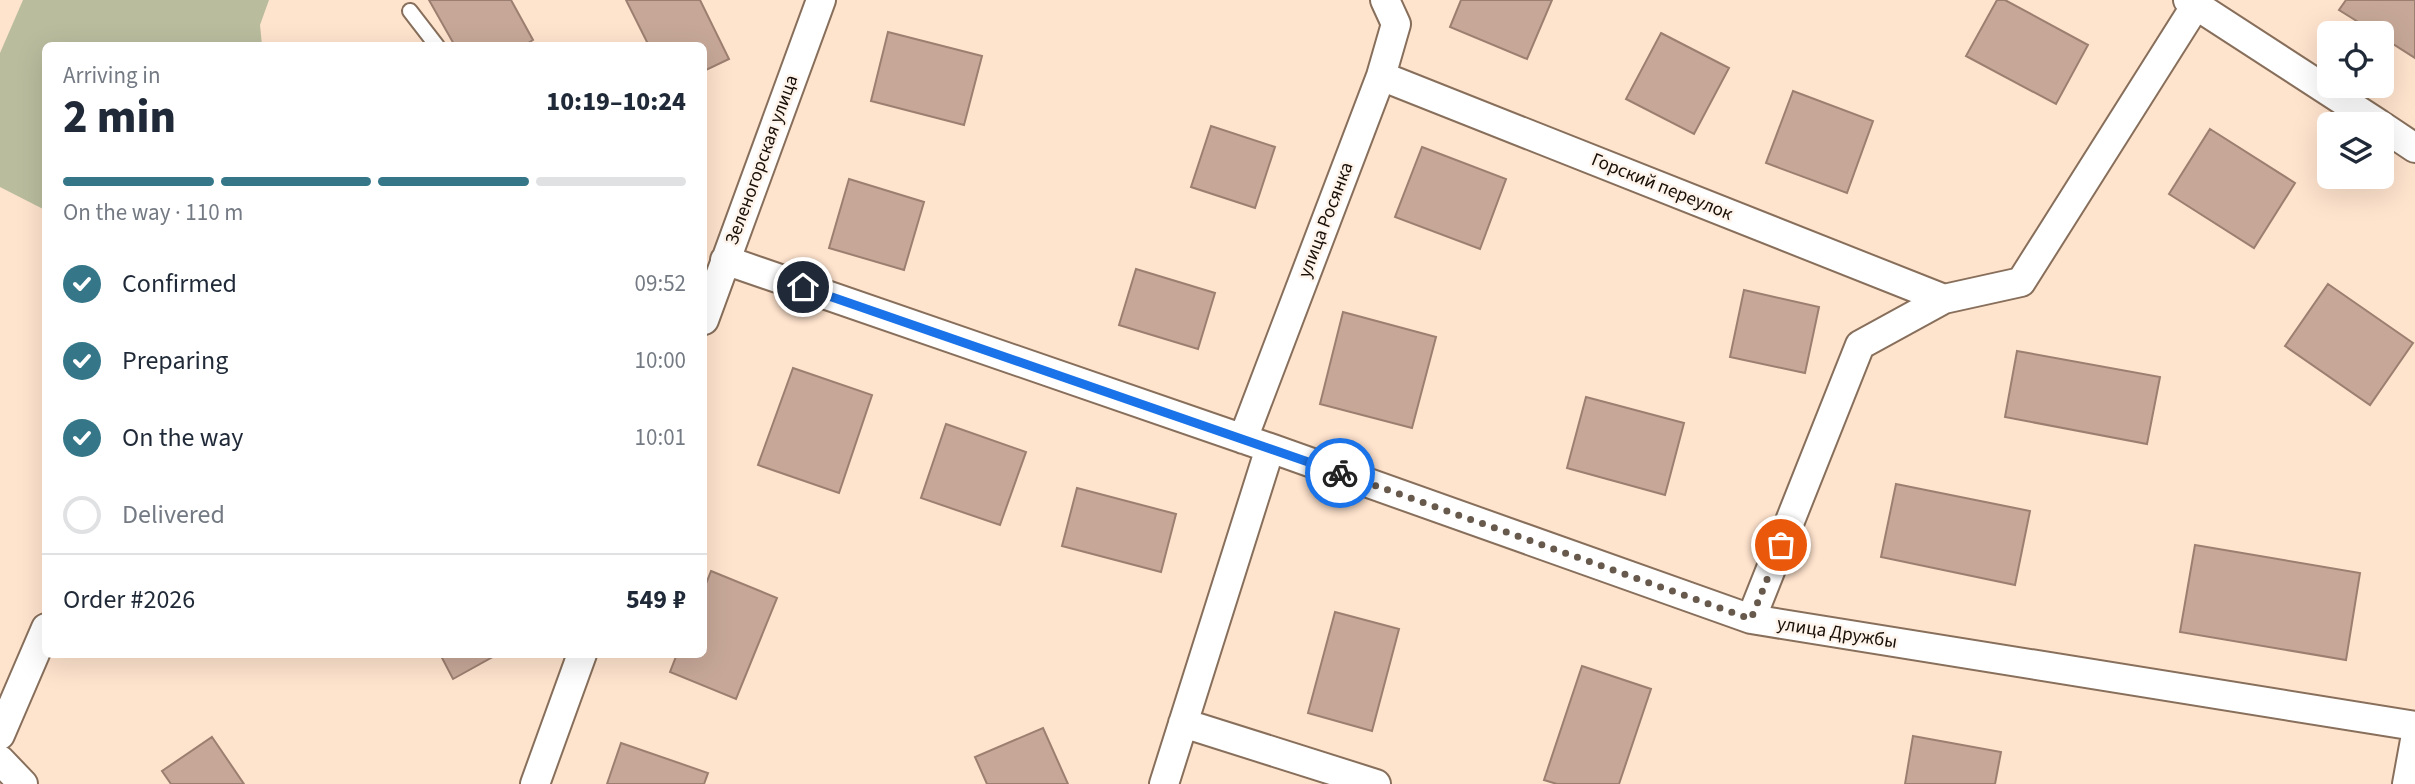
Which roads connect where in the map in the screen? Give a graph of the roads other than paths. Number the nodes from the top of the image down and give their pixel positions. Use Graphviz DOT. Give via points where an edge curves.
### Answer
graph roads {
  1 [pos="821,0"];
  2 [pos="1385,0"];
  3 [pos="2192,3"];
  4 [pos="410,11"];
  5 [pos="434,42"];
  6 [pos="1381,76"];
  7 [pos="2360,112"];
  8 [pos="2394,134"];
  9 [pos="2415,148"];
  10 [pos="725,260"];
  11 [pos="1944,299"];
  12 [pos="707,311"];
  13 [pos="1243,439"];
  14 [pos="1270,448"];
  15 [pos="1751,619"];
  16 [pos="42,637"];
  17 [pos="581,658"];
  18 [pos="1183,723"];
  19 [pos="2415,726"];
  20 [pos="0,735"];
  21 [pos="2415,740"];
  22 [pos="0,761"];
  23 [pos="23,784"];
  24 [pos="535,784"];
  25 [pos="1164,784"];
  26 [pos="1376,784"];
  27 [pos="2407,784"];
  1 -- 10 [label="street, Зеленогорская улица"];
  2 -- 6 [label="street, улица Росянка" via="1396,24"];
  3 -- 7 [label="street"];
  3 -- 11 [label="street" via="2021,282"];
  4 -- 5 [label="lane"];
  6 -- 11 [label="street, Горский переулок"];
  6 -- 13 [label="street, улица Росянка"];
  8 -- 9 [label="street"];
  10 -- 12 [label="street, Зеленогорская улица"];
  10 -- 13 [label="street, улица Дружбы"];
  11 -- 15 [label="street" via="1860,345"];
  13 -- 14 [label="street, улица Дружбы"];
  14 -- 15 [label="street, улица Дружбы"];
  14 -- 18 [label="street"];
  15 -- 19 [label="street, улица Дружбы"];
  16 -- 20 [label="street"];
  17 -- 24 [label="street"];
  18 -- 25 [label="street"];
  18 -- 26 [label="street"];
  21 -- 27 [label="street"];
  22 -- 23 [label="street"];
}
